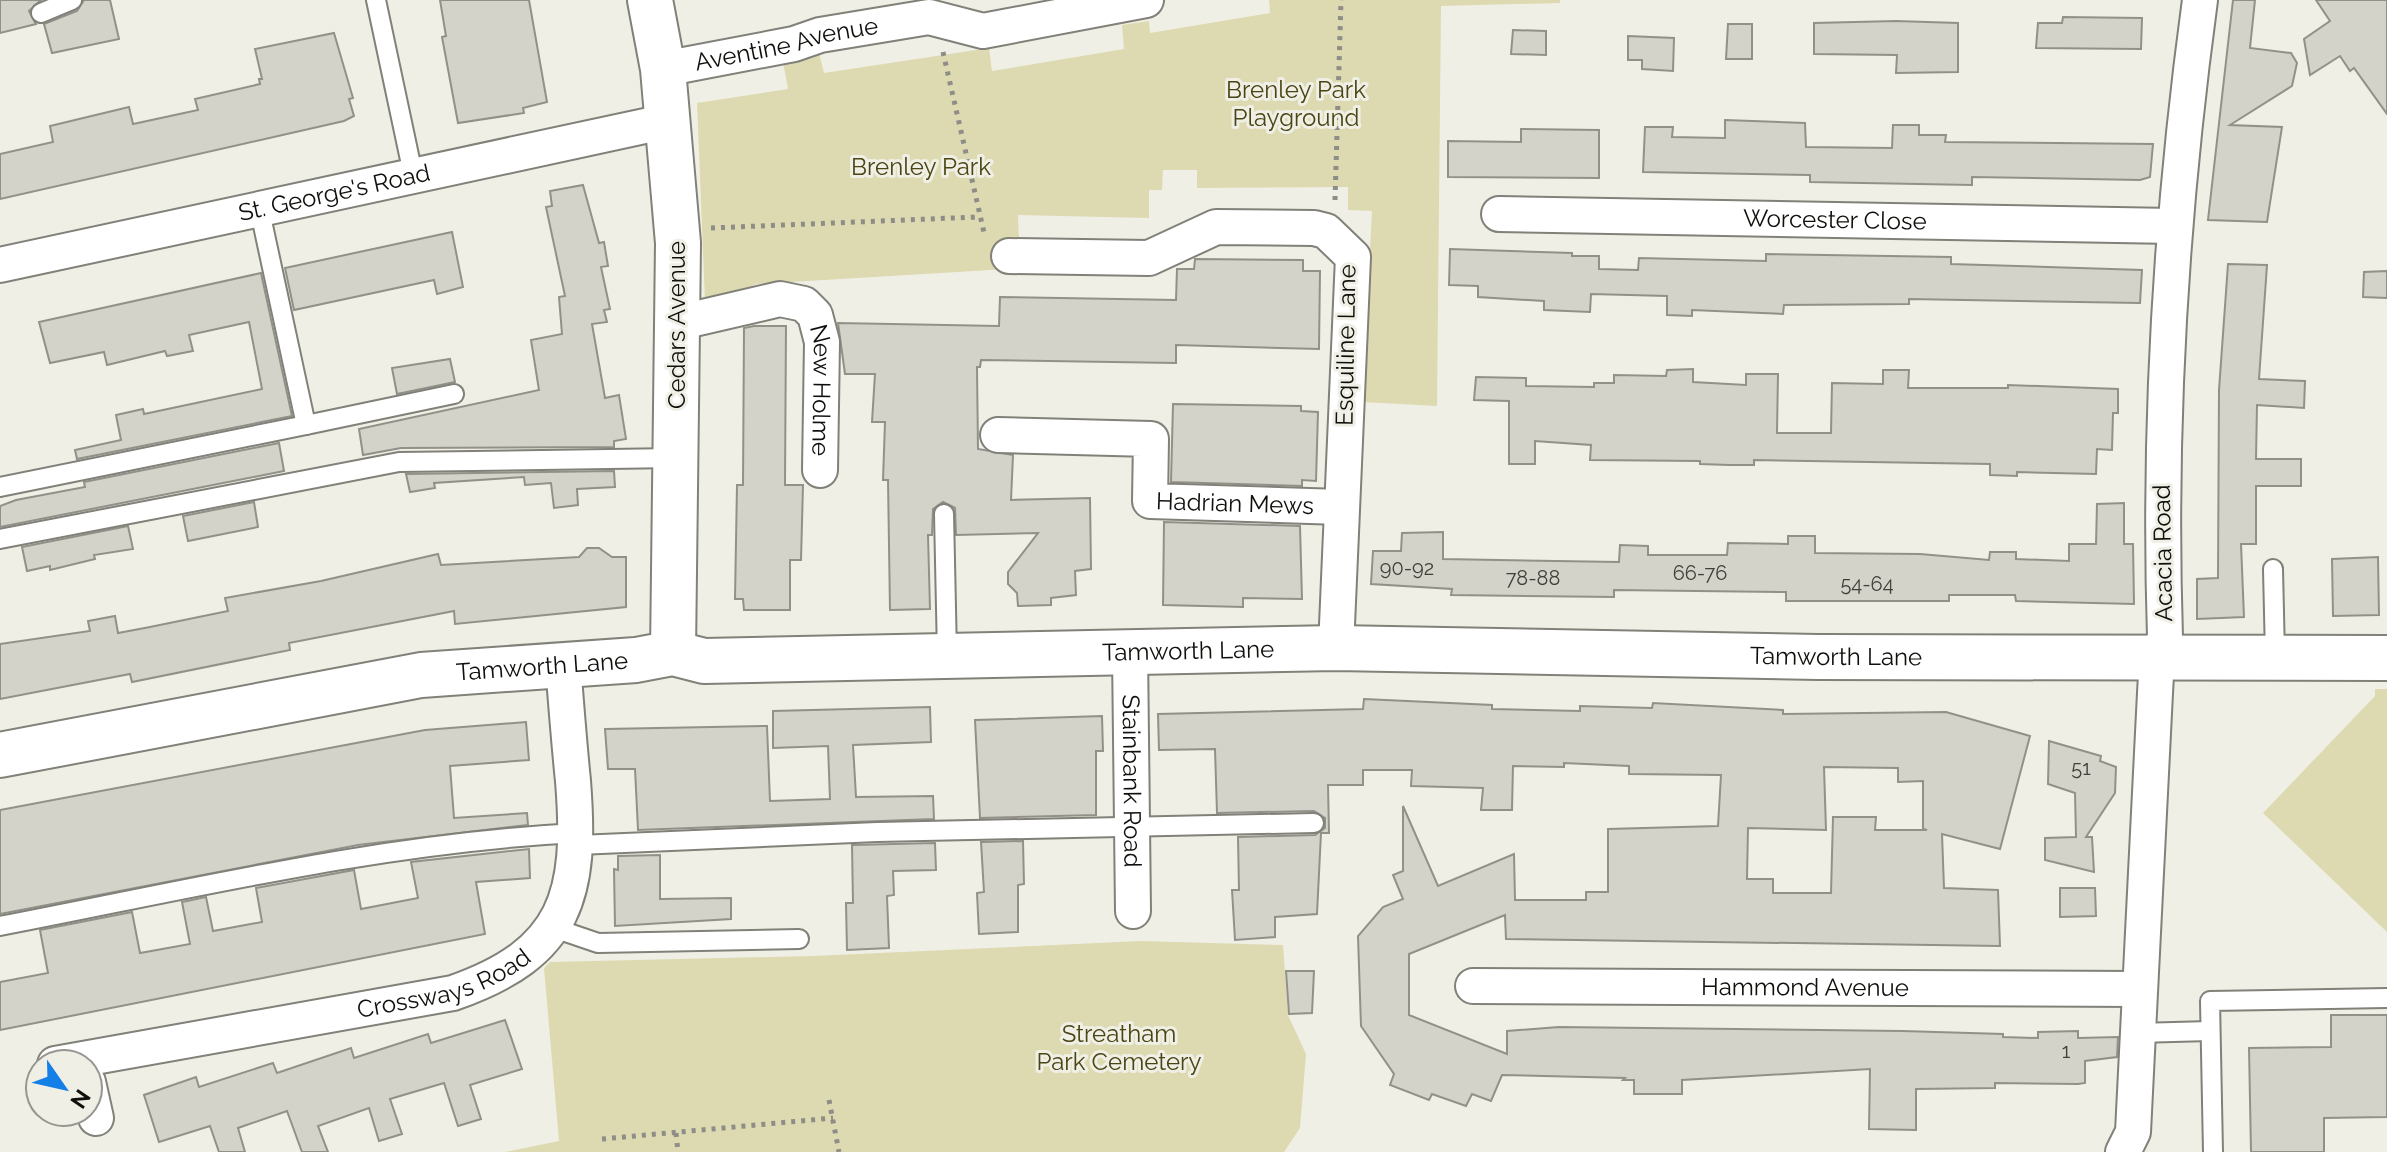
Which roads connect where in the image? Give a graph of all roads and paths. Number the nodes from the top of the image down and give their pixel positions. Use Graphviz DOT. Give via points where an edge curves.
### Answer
graph roads {
  1 [pos="72,0"];
  2 [pos="376,0"];
  3 [pos="650,0"];
  4 [pos="1146,0"];
  5 [pos="1341,0"];
  6 [pos="2200,0"];
  7 [pos="41,13"];
  8 [pos="937,19"];
  9 [pos="663,69"];
  10 [pos="668,121"];
  11 [pos="413,174"];
  12 [pos="259,207"];
  13 [pos="1499,214"];
  14 [pos="978,217"];
  15 [pos="2173,226"];
  16 [pos="677,229"];
  17 [pos="1326,231"];
  18 [pos="1009,256"];
  19 [pos="0,265"];
  20 [pos="677,323"];
  21 [pos="454,394"];
  22 [pos="306,425"];
  23 [pos="998,435"];
  24 [pos="676,458"];
  25 [pos="820,470"];
  26 [pos="0,487"];
  27 [pos="1341,507"];
  28 [pos="944,514"];
  29 [pos="0,539"];
  30 [pos="2273,569"];
  31 [pos="1336,648"];
  32 [pos="1130,651"];
  33 [pos="673,653"];
  34 [pos="947,655"];
  35 [pos="2275,656"];
  36 [pos="2157,658"];
  37 [pos="2387,658"];
  38 [pos="563,664"];
  39 [pos="0,755"];
  40 [pos="1314,823"];
  41 [pos="1133,827"];
  42 [pos="577,839"];
  43 [pos="1133,911"];
  44 [pos="0,926"];
  45 [pos="551,927"];
  46 [pos="799,939"];
  47 [pos="1473,986"];
  48 [pos="2138,989"];
  49 [pos="2387,998"];
  50 [pos="2210,1031"];
  51 [pos="2137,1033"];
  52 [pos="104,1059"];
  53 [pos="829,1100"];
  54 [pos="833,1118"];
  55 [pos="676,1133"];
  56 [pos="602,1139"];
  57 [pos="678,1152"];
  58 [pos="839,1152"];
  59 [pos="2123,1152"];
  60 [pos="2213,1152"];
  1 -- 7 [label="lane"];
  2 -- 11 [label="lane"];
  3 -- 9 [label="street, Cedars Avenue"];
  4 -- 8 [label="street, Aventine Avenue" via="983,31"];
  5 -- 17 [label="path" via="1335,211"];
  6 -- 15 [label="street, Acacia Road"];
  8 -- 9 [label="street, Aventine Avenue" via="820,35"];
  8 -- 14 [label="path"];
  9 -- 10 [label="street, Cedars Avenue"];
  10 -- 11 [label="street, St. George's Road"];
  10 -- 16 [label="street, Cedars Avenue"];
  11 -- 12 [label="street, St. George's Road"];
  12 -- 19 [label="street, St. George's Road"];
  12 -- 22 [label="lane"];
  13 -- 15 [label="street, Worcester Close"];
  14 -- 16 [label="path"];
  14 -- 18 [label="path" via="991,254"];
  15 -- 36 [label="street, Acacia Road" via="2162,428 2165,637"];
  16 -- 20 [label="street, Cedars Avenue"];
  17 -- 18 [label="street, Esquiline Lane" via="1216,227 1149,258"];
  17 -- 27 [label="street, Esquiline Lane" via="1353,257"];
  20 -- 24 [label="street, Cedars Avenue"];
  20 -- 25 [label="street, New Holme" via="780,299 796,301 815,315 822,342"];
  21 -- 22 [label="lane"];
  22 -- 26 [label="lane"];
  23 -- 27 [label="street, Hadrian Mews" via="1151,439 1150,501"];
  24 -- 29 [label="lane" via="399,462"];
  24 -- 33 [label="street, Cedars Avenue"];
  27 -- 31 [label="street, Esquiline Lane"];
  28 -- 34 [label="lane"];
  30 -- 35 [label="lane"];
  31 -- 32 [label="street, Tamworth Lane"];
  31 -- 36 [label="street, Tamworth Lane"];
  32 -- 34 [label="street, Tamworth Lane"];
  32 -- 41 [label="street, Stainbank Road"];
  33 -- 34 [label="street, Tamworth Lane" via="704,661"];
  33 -- 38 [label="street, Tamworth Lane"];
  35 -- 36 [label="street, Tamworth Lane"];
  35 -- 37 [label="street, Tamworth Lane"];
  36 -- 48 [label="street, Acacia Road"];
  38 -- 39 [label="street, Tamworth Lane" via="421,675"];
  38 -- 42 [label="street, Crossways Road"];
  40 -- 41 [label="lane"];
  41 -- 42 [label="lane"];
  41 -- 43 [label="street, Stainbank Road"];
  42 -- 44 [label="lane" via="442,843 359,855"];
  42 -- 45 [label="street, Crossways Road" via="568,893"];
  45 -- 46 [label="lane" via="598,943"];
  45 -- 52 [label="street, Crossways Road" via="510,969 453,993"];
  47 -- 48 [label="street, Hammond Avenue"];
  48 -- 51 [label="street, Acacia Road"];
  49 -- 50 [label="lane" via="2210,1001"];
  50 -- 51 [label="lane"];
  50 -- 60 [label="lane"];
  51 -- 59 [label="street, Acacia Road" via="2133,1132"];
  53 -- 54 [label="path"];
  54 -- 55 [label="path"];
  54 -- 58 [label="path"];
  55 -- 56 [label="path"];
  55 -- 57 [label="path"];
}
